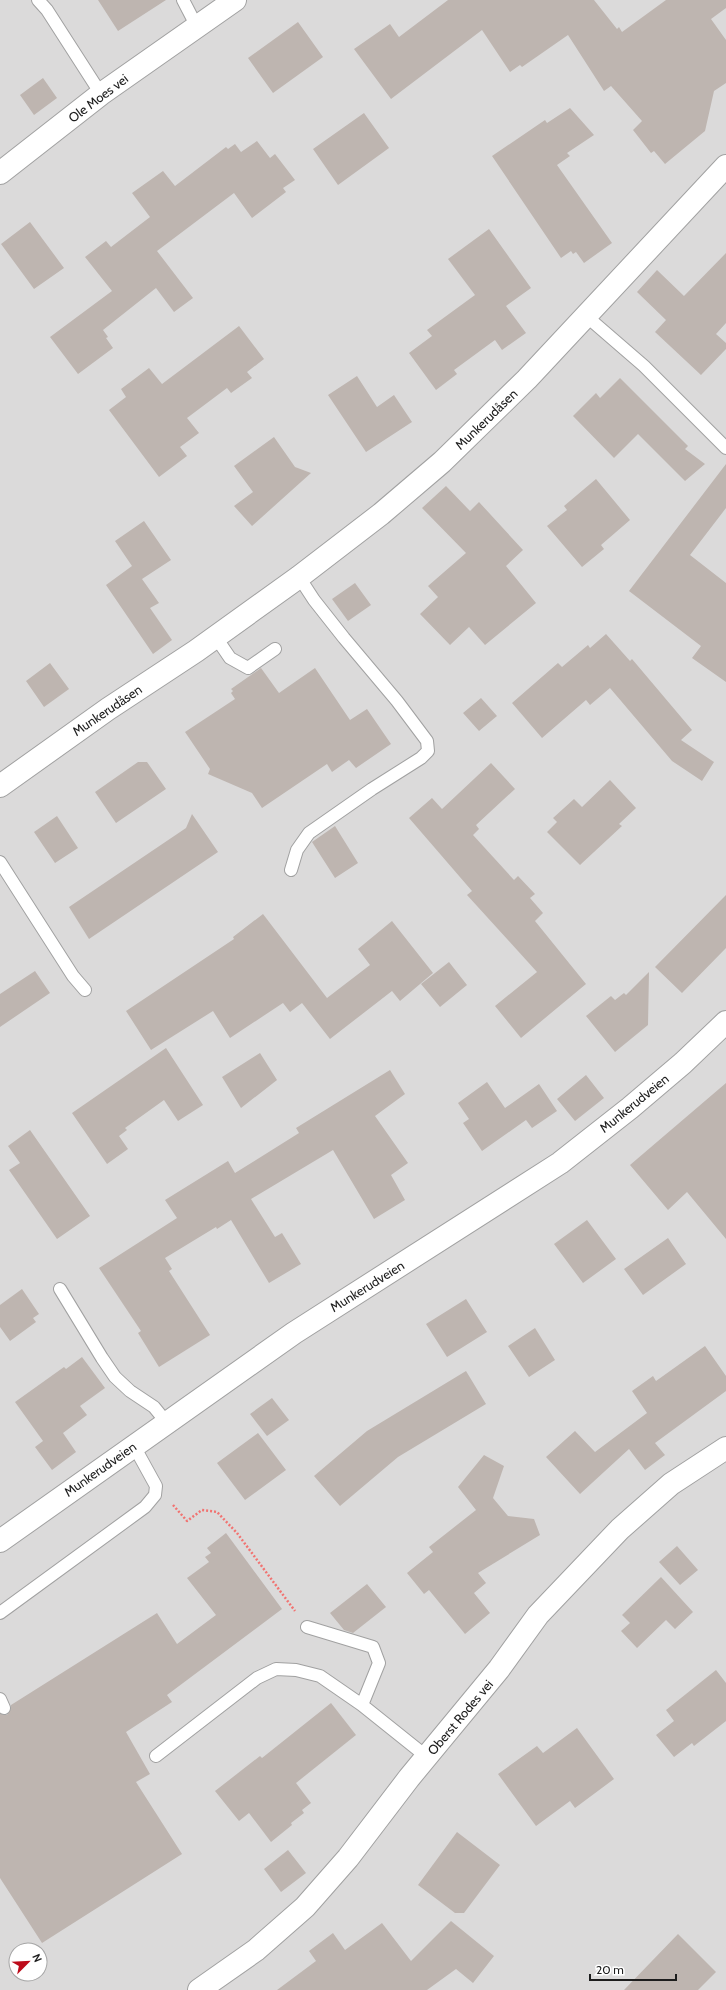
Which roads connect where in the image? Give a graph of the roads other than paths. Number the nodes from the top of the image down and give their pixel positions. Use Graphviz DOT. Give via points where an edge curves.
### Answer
graph roads {
  1 [pos="38,0"];
  2 [pos="183,0"];
  3 [pos="235,0"];
  4 [pos="198,27"];
  5 [pos="102,94"];
  6 [pos="726,166"];
  7 [pos="0,173"];
  8 [pos="585,315"];
  9 [pos="726,448"];
  10 [pos="299,577"];
  11 [pos="215,636"];
  12 [pos="275,649"];
  13 [pos="0,786"];
  14 [pos="0,862"];
  15 [pos="291,870"];
  16 [pos="85,990"];
  17 [pos="726,1022"];
  18 [pos="60,1289"];
  19 [pos="167,1422"];
  20 [pos="134,1446"];
  21 [pos="726,1448"];
  22 [pos="0,1540"];
  23 [pos="0,1613"];
  24 [pos="307,1627"];
  25 [pos="362,1704"];
  26 [pos="156,1756"];
  27 [pos="427,1757"];
  28 [pos="199,1990"];
  1 -- 5 [label="lane"];
  2 -- 4 [label="lane"];
  3 -- 4 [label="street, Ole Moes vei"];
  4 -- 5 [label="street, Ole Moes vei"];
  5 -- 7 [label="street, Ole Moes vei"];
  6 -- 8 [label="street, Munkerudåsen"];
  8 -- 9 [label="lane" via="644,366"];
  8 -- 10 [label="street, Munkerudåsen" via="527,379 442,462 381,514"];
  10 -- 11 [label="street, Munkerudåsen"];
  10 -- 15 [label="lane" via="314,600 427,741 428,751 309,833 297,850"];
  11 -- 12 [label="lane" via="230,658 248,668"];
  11 -- 13 [label="street, Munkerudåsen"];
  14 -- 16 [label="lane"];
  17 -- 19 [label="street, Munkerudveien" via="683,1063 560,1163 294,1333"];
  18 -- 19 [label="lane" via="115,1377 154,1407"];
  19 -- 20 [label="street, Munkerudveien"];
  20 -- 22 [label="street, Munkerudveien"];
  20 -- 23 [label="lane" via="156,1486 155,1495 145,1507"];
  21 -- 27 [label="street, Oberst Rodes vei" via="671,1484 620,1529 538,1615 499,1669"];
  24 -- 25 [label="lane" via="373,1647 379,1663"];
  25 -- 26 [label="lane" via="320,1676 296,1670 276,1670 257,1678"];
  25 -- 27 [label="lane"];
  27 -- 28 [label="street, Oberst Rodes vei" via="348,1858 305,1907 256,1950"];
}
